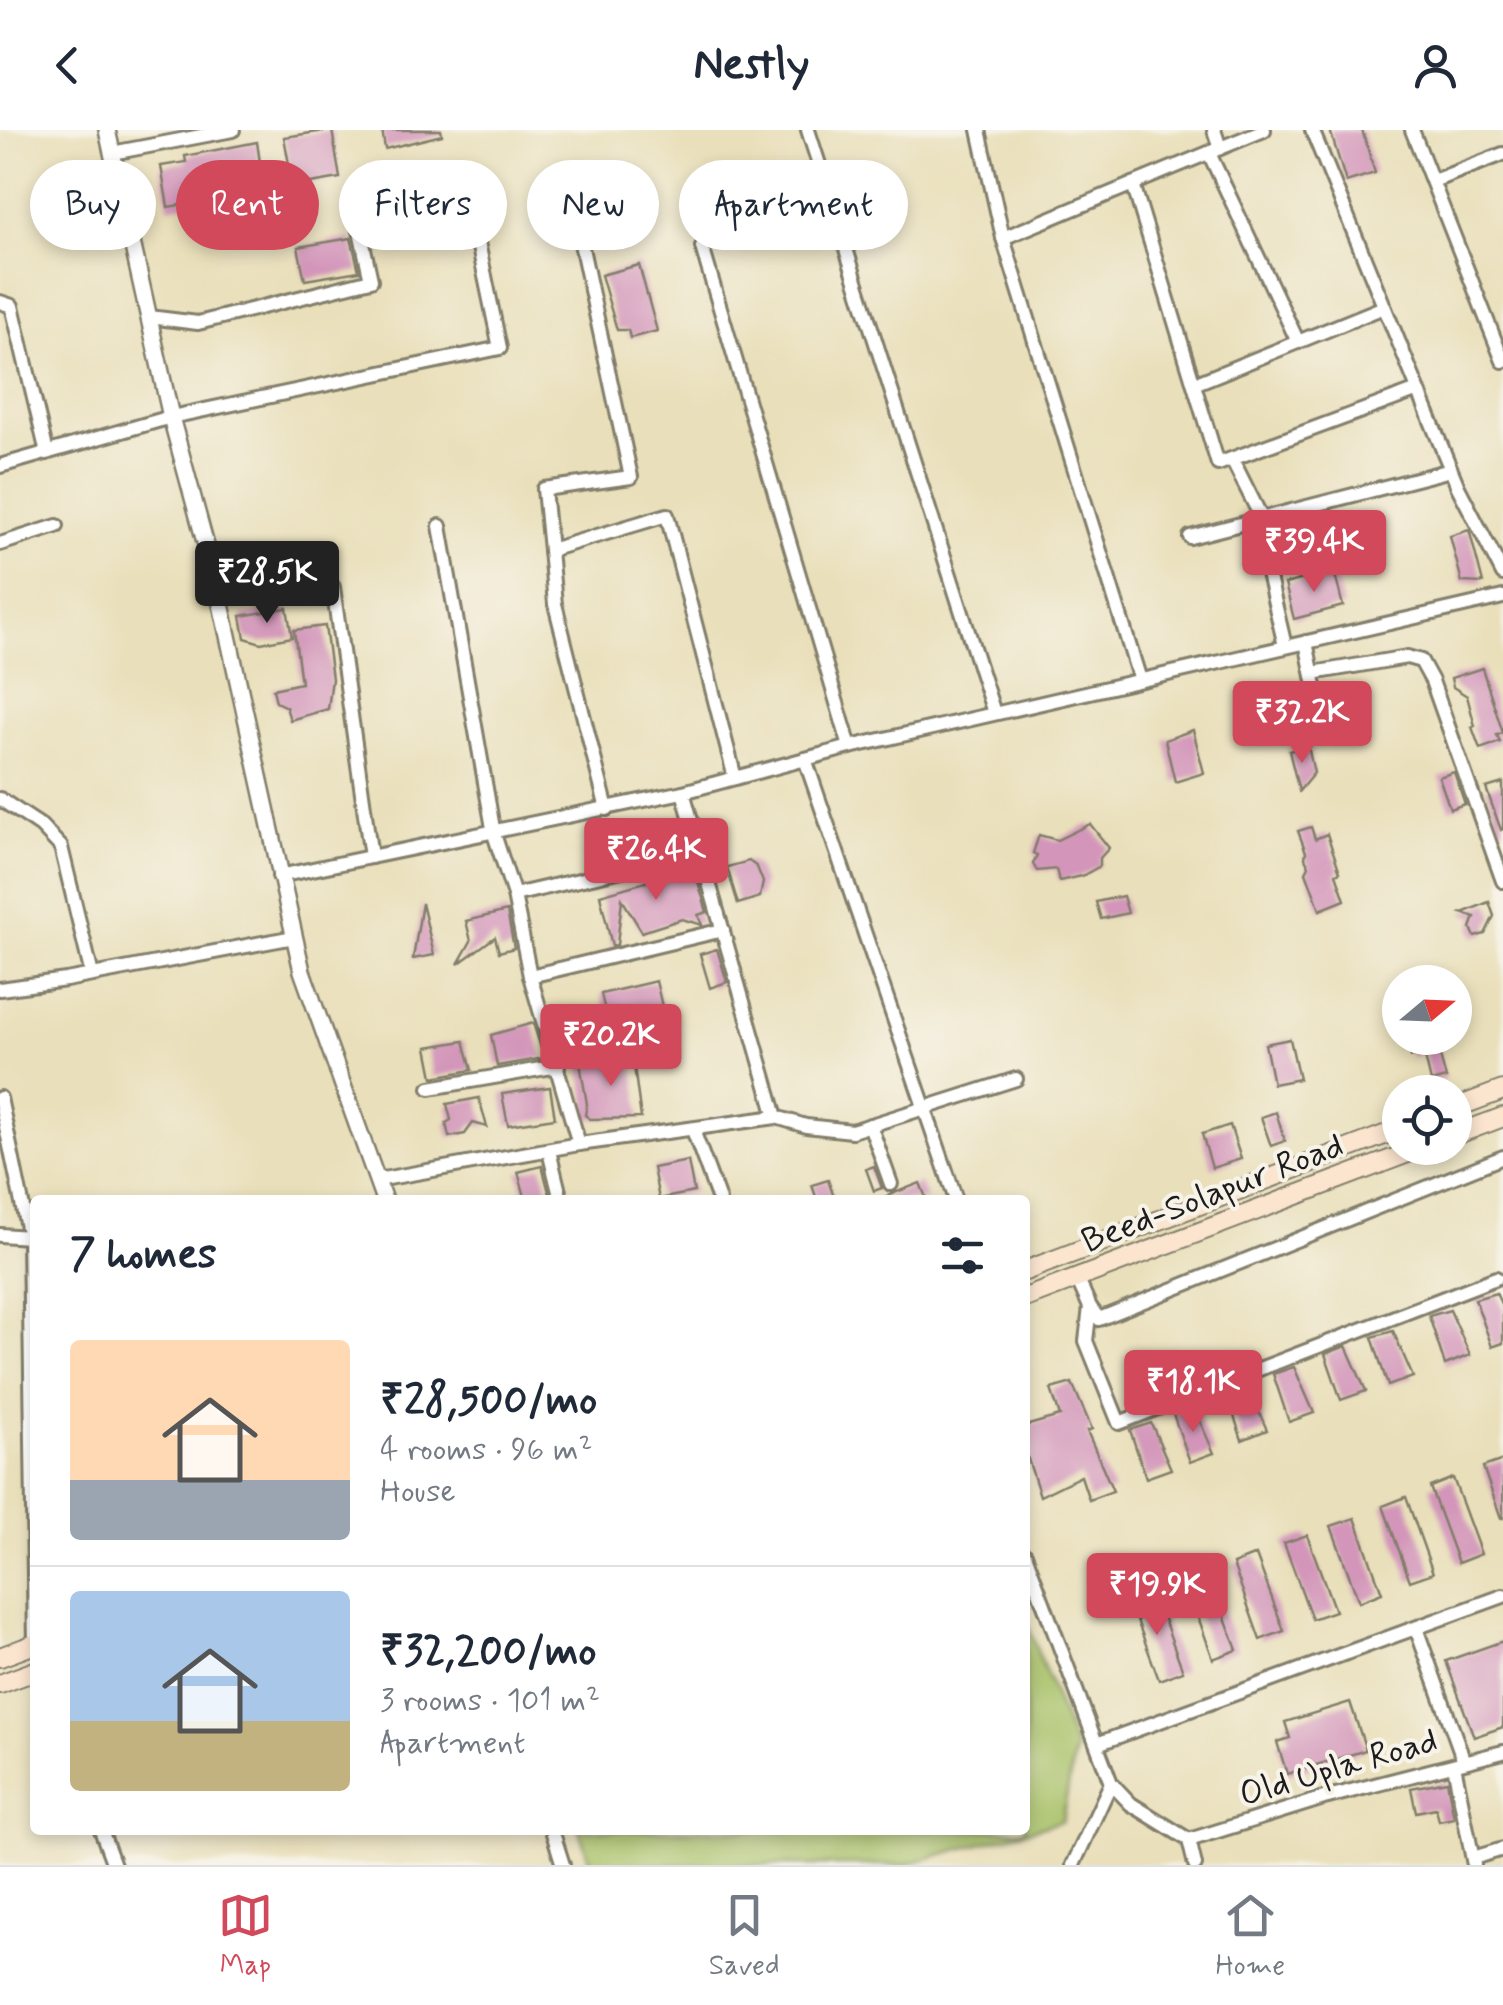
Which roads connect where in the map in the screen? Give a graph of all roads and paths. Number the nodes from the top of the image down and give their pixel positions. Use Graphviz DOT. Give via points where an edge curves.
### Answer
graph roads {
  1 [pos="107,130"];
  2 [pos="233,130"];
  3 [pos="808,130"];
  4 [pos="979,130"];
  5 [pos="1214,130"];
  6 [pos="1264,130"];
  7 [pos="1312,130"];
  8 [pos="1412,130"];
  9 [pos="1214,151"];
  10 [pos="112,153"];
  11 [pos="1503,154"];
  12 [pos="1433,181"];
  13 [pos="1132,184"];
  14 [pos="1002,238"];
  15 [pos="583,250"];
  16 [pos="703,250"];
  17 [pos="0,302"];
  18 [pos="1384,307"];
  19 [pos="149,317"];
  20 [pos="1298,342"];
  21 [pos="1503,361"];
  22 [pos="1194,384"];
  23 [pos="1418,390"];
  24 [pos="171,417"];
  25 [pos="46,453"];
  26 [pos="1232,458"];
  27 [pos="0,466"];
  28 [pos="1451,470"];
  29 [pos="1262,518"];
  30 [pos="57,526"];
  31 [pos="440,526"];
  32 [pos="1190,538"];
  33 [pos="0,544"];
  34 [pos="550,550"];
  35 [pos="1503,574"];
  36 [pos="217,586"];
  37 [pos="1503,596"];
  38 [pos="1306,642"];
  39 [pos="1286,646"];
  40 [pos="1313,673"];
  41 [pos="1140,680"];
  42 [pos="994,713"];
  43 [pos="1324,730"];
  44 [pos="850,747"];
  45 [pos="805,759"];
  46 [pos="735,778"];
  47 [pos="683,792"];
  48 [pos="0,799"];
  49 [pos="607,809"];
  50 [pos="494,834"];
  51 [pos="700,852"];
  52 [pos="371,857"];
  53 [pos="280,876"];
  54 [pos="1503,881"];
  55 [pos="514,894"];
  56 [pos="723,930"];
  57 [pos="294,937"];
  58 [pos="92,975"];
  59 [pos="530,976"];
  60 [pos="0,989"];
  61 [pos="558,1066"];
  62 [pos="1016,1078"];
  63 [pos="430,1088"];
  64 [pos="1503,1090"];
  65 [pos="0,1098"];
  66 [pos="1472,1102"];
  67 [pos="924,1107"];
  68 [pos="1503,1116"];
  69 [pos="776,1117"];
  70 [pos="870,1126"];
  71 [pos="1472,1128"];
  72 [pos="693,1130"];
  73 [pos="1382,1136"];
  74 [pos="579,1144"];
  75 [pos="549,1152"];
  76 [pos="1503,1157"];
  77 [pos="1382,1163"];
  78 [pos="377,1180"];
  79 [pos="891,1184"];
  80 [pos="382,1195"];
  81 [pos="561,1195"];
  82 [pos="717,1195"];
  83 [pos="954,1195"];
  84 [pos="0,1235"];
  85 [pos="30,1237"];
  86 [pos="1030,1270"];
  87 [pos="1077,1278"];
  88 [pos="1496,1278"];
  89 [pos="1030,1296"];
  90 [pos="1090,1307"];
  91 [pos="1030,1567"];
  92 [pos="1503,1596"];
  93 [pos="1416,1628"];
  94 [pos="30,1646"];
  95 [pos="0,1657"];
  96 [pos="30,1673"];
  97 [pos="0,1684"];
  98 [pos="1096,1744"];
  99 [pos="1503,1752"];
  100 [pos="1459,1763"];
  101 [pos="1111,1783"];
  102 [pos="103,1835"];
  103 [pos="554,1835"];
  104 [pos="1189,1840"];
  105 [pos="1503,1849"];
  106 [pos="1474,1862"];
  107 [pos="114,1865"];
  108 [pos="563,1865"];
  109 [pos="1073,1865"];
  110 [pos="1195,1865"];
  1 -- 10 [label="street"];
  2 -- 10 [label="street"];
  3 -- 42 [label="street"];
  4 -- 14 [label="street"];
  5 -- 9 [label="street"];
  6 -- 9 [label="street"];
  7 -- 18 [label="street"];
  8 -- 12 [label="street"];
  9 -- 13 [label="street"];
  9 -- 20 [label="street"];
  10 -- 19 [label="street"];
  11 -- 12 [label="street"];
  12 -- 21 [label="street"];
  13 -- 14 [label="street"];
  13 -- 22 [label="street"];
  14 -- 41 [label="street"];
  15 -- 34 [label="street" via="632,476 544,489"];
  16 -- 44 [label="street"];
  17 -- 25 [label="street" via="12,306"];
  18 -- 20 [label="street"];
  18 -- 23 [label="street"];
  19 -- 24 [label="street"];
  19 -- 24 [label="street" via="198,322 371,280 360,226 471,208 500,348"];
  20 -- 22 [label="street"];
  22 -- 26 [label="street" via="1218,464"];
  23 -- 26 [label="street"];
  23 -- 28 [label="street"];
  24 -- 25 [label="street"];
  24 -- 36 [label="street"];
  25 -- 27 [label="street"];
  26 -- 29 [label="street"];
  28 -- 29 [label="street"];
  28 -- 35 [label="street"];
  29 -- 32 [label="street"];
  29 -- 39 [label="street" via="1262,548"];
  30 -- 33 [label="street"];
  31 -- 50 [label="street"];
  34 -- 46 [label="street" via="667,515"];
  34 -- 49 [label="street" via="556,604"];
  36 -- 52 [label="street" via="318,574 332,587"];
  36 -- 53 [label="street"];
  37 -- 38 [label="street"];
  38 -- 39 [label="street"];
  38 -- 40 [label="street"];
  39 -- 41 [label="street"];
  40 -- 43 [label="street"];
  40 -- 54 [label="street" via="1407,657 1420,661"];
  41 -- 42 [label="street"];
  42 -- 44 [label="street"];
  44 -- 45 [label="street"];
  45 -- 46 [label="street"];
  45 -- 67 [label="street"];
  46 -- 47 [label="street"];
  47 -- 49 [label="street"];
  47 -- 51 [label="street"];
  48 -- 58 [label="street" via="62,847"];
  49 -- 50 [label="street"];
  50 -- 52 [label="street"];
  50 -- 55 [label="street"];
  51 -- 55 [label="street"];
  51 -- 56 [label="street"];
  52 -- 53 [label="street"];
  53 -- 57 [label="street"];
  55 -- 59 [label="street"];
  56 -- 59 [label="street"];
  56 -- 69 [label="street"];
  57 -- 58 [label="street"];
  57 -- 78 [label="street"];
  58 -- 60 [label="street"];
  59 -- 61 [label="street"];
  61 -- 63 [label="street"];
  61 -- 74 [label="street"];
  62 -- 67 [label="street"];
  64 -- 66 [label="main road"];
  65 -- 85 [label="street"];
  67 -- 70 [label="street"];
  67 -- 83 [label="street"];
  68 -- 71 [label="main road"];
  69 -- 70 [label="street" via="852,1131"];
  69 -- 72 [label="street"];
  70 -- 79 [label="street"];
  72 -- 74 [label="street"];
  72 -- 82 [label="street"];
  73 -- 86 [label="main road, Beed-Solapur Road"];
  74 -- 75 [label="street"];
  75 -- 78 [label="street"];
  75 -- 81 [label="street"];
  76 -- 90 [label="street" via="1100,1318"];
  77 -- 87 [label="main road, Beed-Solapur Road"];
  78 -- 80 [label="street"];
  84 -- 85 [label="street"];
  87 -- 89 [label="main road, Beed-Solapur Road"];
  87 -- 90 [label="street"];
  88 -- 90 [label="street" via="1119,1423 1086,1340"];
  91 -- 98 [label="street"];
  92 -- 93 [label="street"];
  93 -- 98 [label="street"];
  93 -- 100 [label="street"];
  94 -- 95 [label="main road"];
  96 -- 97 [label="main road"];
  98 -- 101 [label="street"];
  99 -- 100 [label="street, Old Upla Road"];
  100 -- 104 [label="street, Old Upla Road"];
  100 -- 106 [label="street"];
  101 -- 104 [label="street" via="1131,1804"];
  101 -- 109 [label="street"];
  102 -- 107 [label="street"];
  103 -- 108 [label="street"];
  104 -- 110 [label="street"];
  105 -- 106 [label="street"];
}
